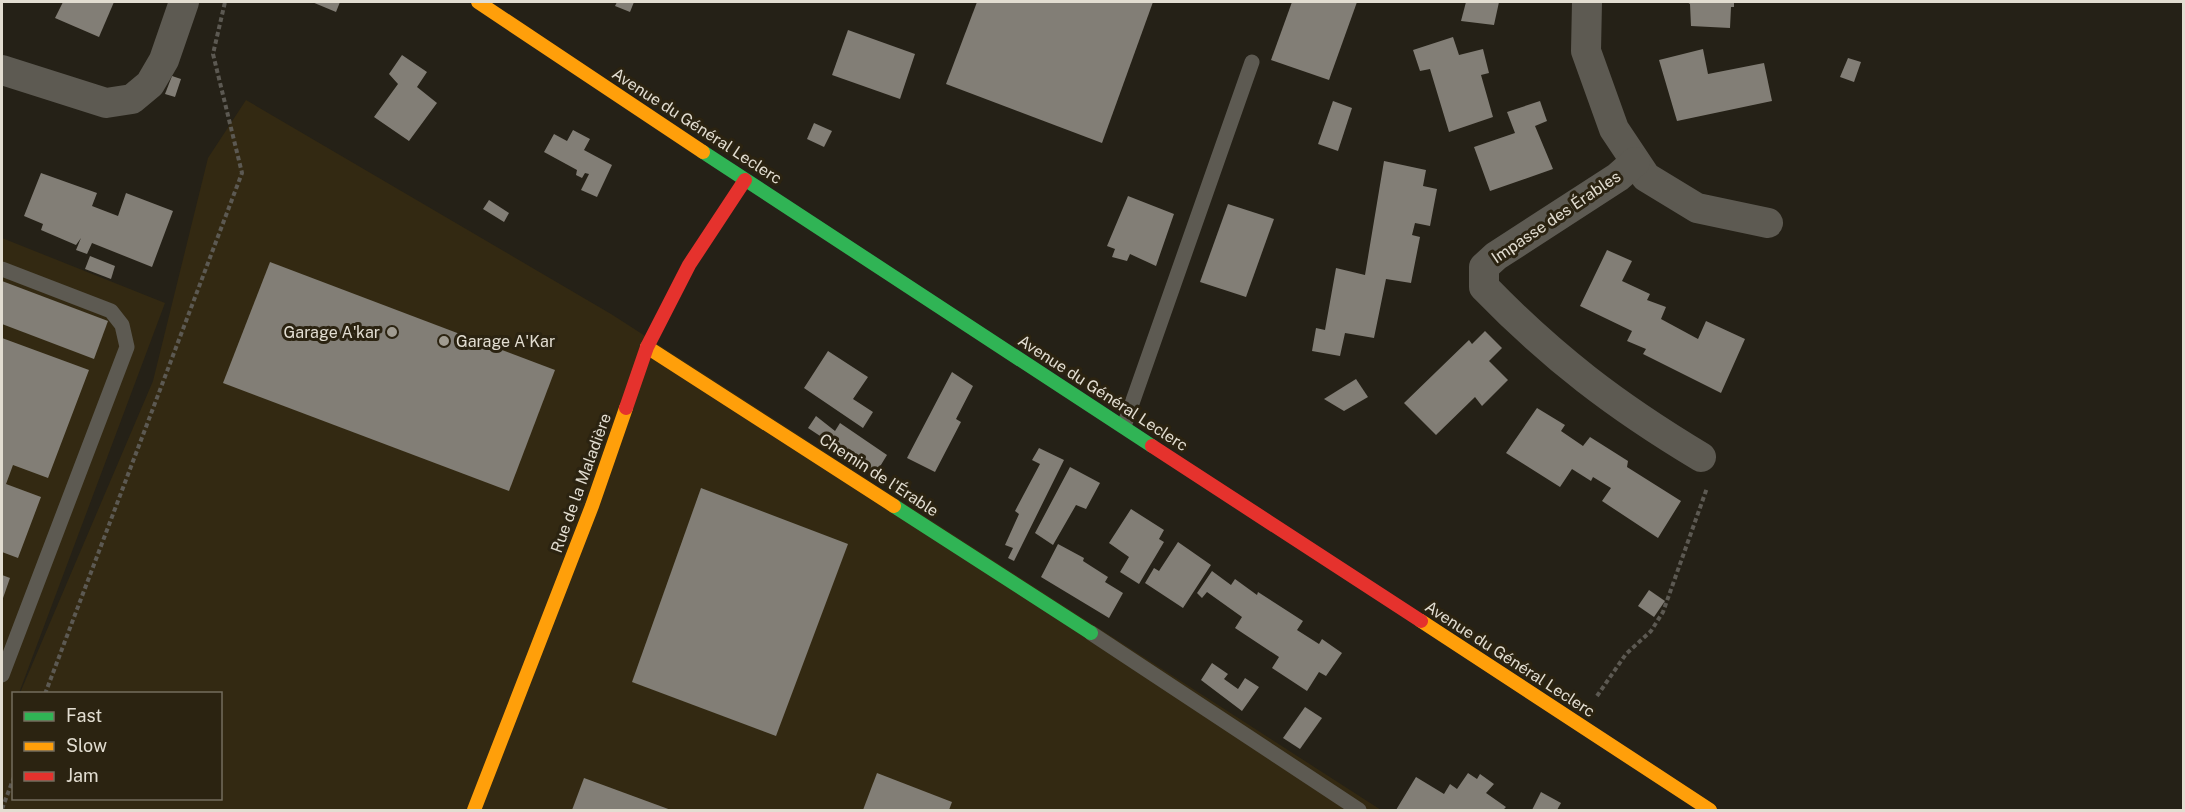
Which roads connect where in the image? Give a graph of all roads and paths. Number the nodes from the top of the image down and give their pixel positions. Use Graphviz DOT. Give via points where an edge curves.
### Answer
graph roads {
  1 [pos="184,2"];
  2 [pos="225,2"];
  3 [pos="478,2"];
  4 [pos="1587,2"];
  5 [pos="1252,62"];
  6 [pos="2,70"];
  7 [pos="1635,162"];
  8 [pos="745,180"];
  9 [pos="1768,223"];
  10 [pos="2,269"];
  11 [pos="647,346"];
  12 [pos="1124,426"];
  13 [pos="1701,457"];
  14 [pos="1091,633"];
  15 [pos="2,675"];
  16 [pos="45,692"];
  17 [pos="1578,724"];
  18 [pos="12,782"];
  19 [pos="2,808"];
  20 [pos="474,810"];
  21 [pos="1359,810"];
  22 [pos="1710,810"];
  1 -- 6 [label="street" via="164,60 150,84 132,99 106,103"];
  2 -- 16 [label="path" via="213,54 242,173"];
  3 -- 8 [label="main road, Avenue du Général Leclerc"];
  4 -- 7 [label="street" via="1586,51 1614,129"];
  5 -- 12 [label="lane"];
  7 -- 9 [label="street" via="1646,177 1697,208"];
  7 -- 13 [label="street, Impasse des Érables" via="1496,256 1484,267 1484,287 1527,331 1596,389"];
  8 -- 11 [label="main road, Rue de la Maladière" via="689,265"];
  8 -- 12 [label="main road, Avenue du Général Leclerc"];
  10 -- 15 [label="lane" via="111,311 122,325 127,347"];
  11 -- 14 [label="main road, Chemin de l'Érable"];
  11 -- 20 [label="main road, Rue de la Maladière" via="592,507"];
  12 -- 17 [label="main road, Avenue du Général Leclerc"];
  13 -- 17 [label="path" via="1710,482 1663,612 1651,631 1626,654"];
  14 -- 21 [label="lane"];
  17 -- 22 [label="main road, Avenue du Général Leclerc"];
  18 -- 19 [label="path"];
}
